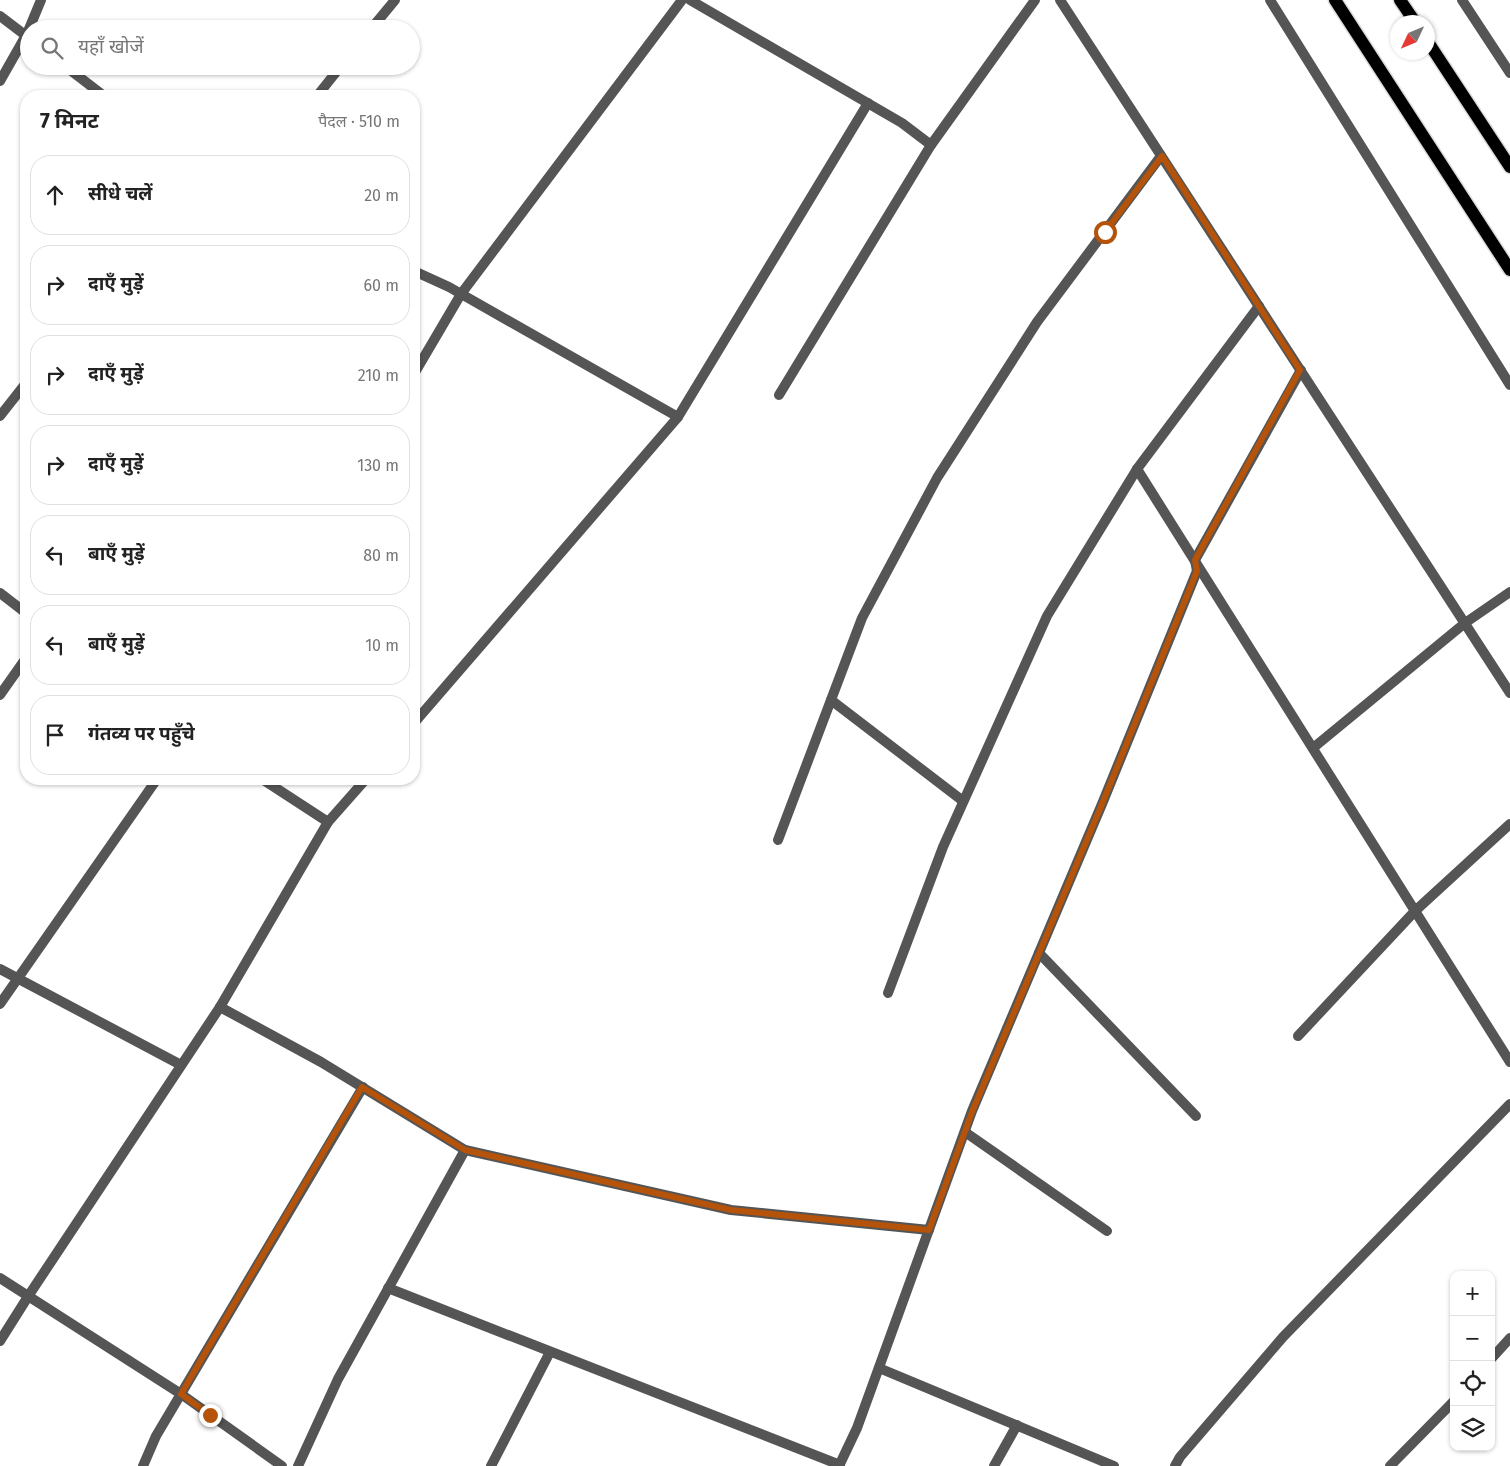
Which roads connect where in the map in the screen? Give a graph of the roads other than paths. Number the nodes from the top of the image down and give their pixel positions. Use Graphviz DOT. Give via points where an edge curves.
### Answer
graph roads {
  1 [pos="41,0"];
  2 [pos="395,0"];
  3 [pos="682,0"];
  4 [pos="690,0"];
  5 [pos="1035,0"];
  6 [pos="1060,0"];
  7 [pos="1270,0"];
  8 [pos="1335,0"];
  9 [pos="1400,0"];
  10 [pos="1462,0"];
  11 [pos="1410,15"];
  12 [pos="0,16"];
  13 [pos="33,20"];
  14 [pos="378,20"];
  15 [pos="20,28"];
  16 [pos="20,47"];
  17 [pos="1435,53"];
  18 [pos="1510,73"];
  19 [pos="77,75"];
  20 [pos="334,75"];
  21 [pos="0,81"];
  22 [pos="96,90"];
  23 [pos="322,90"];
  24 [pos="868,103"];
  25 [pos="931,145"];
  26 [pos="1162,156"];
  27 [pos="1510,166"];
  28 [pos="1510,270"];
  29 [pos="420,274"];
  30 [pos="461,294"];
  31 [pos="1259,306"];
  32 [pos="420,364"];
  33 [pos="1300,370"];
  34 [pos="1510,385"];
  35 [pos="20,391"];
  36 [pos="779,395"];
  37 [pos="0,416"];
  38 [pos="678,417"];
  39 [pos="1137,469"];
  40 [pos="1195,560"];
  41 [pos="1510,592"];
  42 [pos="0,594"];
  43 [pos="20,609"];
  44 [pos="1465,624"];
  45 [pos="20,667"];
  46 [pos="1510,693"];
  47 [pos="0,695"];
  48 [pos="831,700"];
  49 [pos="420,716"];
  50 [pos="1313,748"];
  51 [pos="153,785"];
  52 [pos="271,785"];
  53 [pos="361,785"];
  54 [pos="964,801"];
  55 [pos="328,822"];
  56 [pos="1510,824"];
  57 [pos="778,840"];
  58 [pos="1415,911"];
  59 [pos="1039,953"];
  60 [pos="0,970"];
  61 [pos="18,978"];
  62 [pos="888,993"];
  63 [pos="0,1004"];
  64 [pos="220,1007"];
  65 [pos="1298,1036"];
  66 [pos="1506,1046"];
  67 [pos="1510,1062"];
  68 [pos="181,1065"];
  69 [pos="362,1087"];
  70 [pos="1510,1104"];
  71 [pos="1196,1116"];
  72 [pos="965,1132"];
  73 [pos="465,1150"];
  74 [pos="929,1230"];
  75 [pos="1106,1231"];
  76 [pos="0,1278"];
  77 [pos="388,1288"];
  78 [pos="28,1295"];
  79 [pos="1510,1338"];
  80 [pos="0,1341"];
  81 [pos="550,1352"];
  82 [pos="1495,1355"];
  83 [pos="878,1368"];
  84 [pos="181,1394"];
  85 [pos="1450,1404"];
  86 [pos="1017,1426"];
  87 [pos="143,1466"];
  88 [pos="282,1466"];
  89 [pos="298,1466"];
  90 [pos="491,1466"];
  91 [pos="840,1466"];
  92 [pos="994,1466"];
  93 [pos="1114,1466"];
  94 [pos="1175,1466"];
  95 [pos="1390,1466"];
  1 -- 13 [label="street"];
  2 -- 14 [label="street"];
  3 -- 30 [label="street"];
  4 -- 24 [label="street"];
  5 -- 25 [label="street"];
  6 -- 26 [label="street"];
  7 -- 34 [label="street"];
  8 -- 28 [label="main road"];
  9 -- 11 [label="main road"];
  10 -- 18 [label="street"];
  12 -- 15 [label="street"];
  16 -- 21 [label="street"];
  17 -- 27 [label="main road"];
  19 -- 22 [label="street"];
  20 -- 23 [label="street"];
  24 -- 25 [label="street"];
  24 -- 38 [label="street"];
  25 -- 36 [label="street"];
  26 -- 31 [label="street"];
  26 -- 48 [label="street" via="1037,322 938,478 862,618"];
  29 -- 30 [label="street"];
  30 -- 32 [label="street"];
  30 -- 38 [label="street"];
  31 -- 33 [label="street"];
  31 -- 39 [label="street"];
  33 -- 40 [label="street"];
  33 -- 44 [label="street"];
  35 -- 37 [label="street"];
  38 -- 49 [label="street"];
  39 -- 40 [label="street"];
  39 -- 54 [label="street" via="1047,616"];
  40 -- 50 [label="street"];
  40 -- 59 [label="street" via="1197,571"];
  41 -- 44 [label="street"];
  42 -- 43 [label="street"];
  44 -- 46 [label="street"];
  44 -- 50 [label="street"];
  45 -- 47 [label="street"];
  48 -- 54 [label="street"];
  48 -- 57 [label="street"];
  50 -- 58 [label="street"];
  51 -- 61 [label="street"];
  52 -- 55 [label="street"];
  53 -- 55 [label="street"];
  54 -- 62 [label="street" via="943,847"];
  55 -- 64 [label="street"];
  56 -- 58 [label="street"];
  58 -- 65 [label="street"];
  58 -- 66 [label="street"];
  59 -- 71 [label="street"];
  59 -- 72 [label="street"];
  60 -- 61 [label="street"];
  61 -- 63 [label="street"];
  61 -- 68 [label="street"];
  64 -- 68 [label="street"];
  64 -- 69 [label="street"];
  66 -- 67 [label="street"];
  68 -- 78 [label="street"];
  69 -- 73 [label="street"];
  69 -- 84 [label="street"];
  70 -- 94 [label="street" via="1283,1337"];
  72 -- 74 [label="street"];
  72 -- 75 [label="street"];
  73 -- 74 [label="street" via="731,1210"];
  73 -- 77 [label="street"];
  74 -- 83 [label="street"];
  76 -- 78 [label="street"];
  77 -- 81 [label="street"];
  77 -- 89 [label="street" via="338,1379"];
  78 -- 80 [label="street"];
  78 -- 84 [label="street"];
  79 -- 82 [label="street"];
  81 -- 90 [label="street"];
  81 -- 91 [label="street"];
  83 -- 86 [label="street"];
  83 -- 91 [label="street"];
  84 -- 87 [label="street" via="156,1436"];
  84 -- 88 [label="street"];
  85 -- 95 [label="street"];
  86 -- 92 [label="street"];
  86 -- 93 [label="street"];
}
